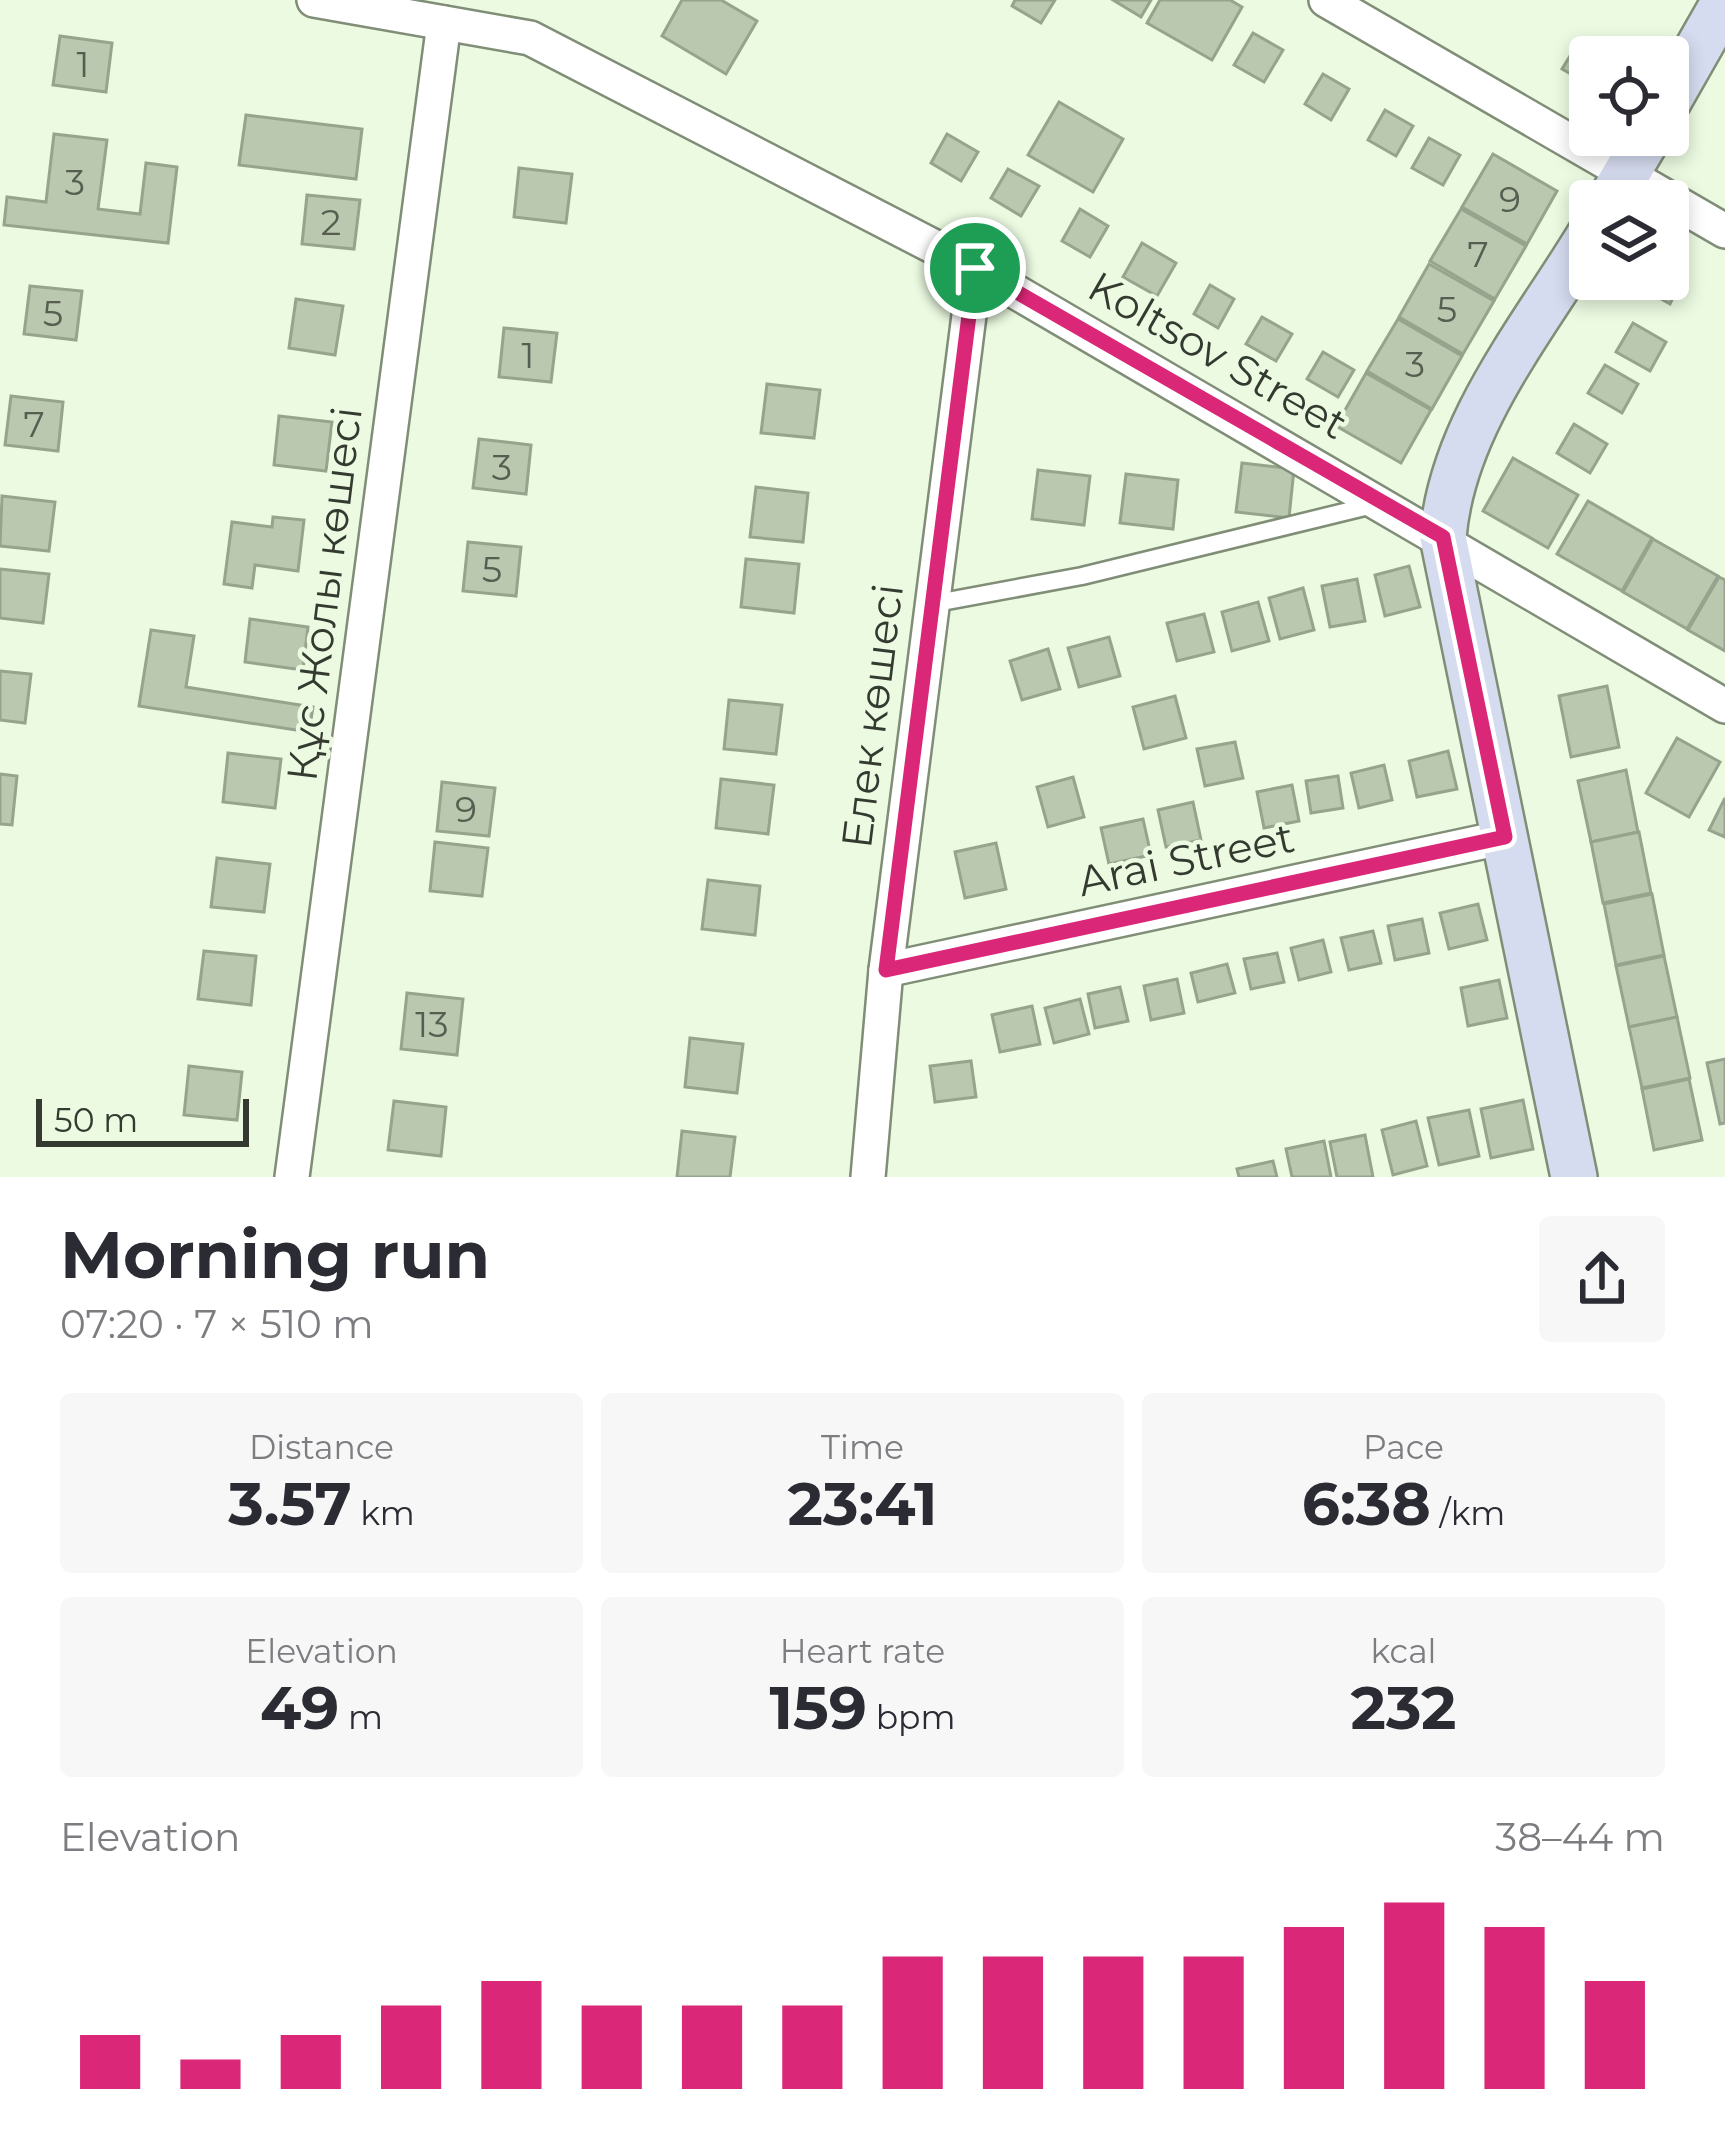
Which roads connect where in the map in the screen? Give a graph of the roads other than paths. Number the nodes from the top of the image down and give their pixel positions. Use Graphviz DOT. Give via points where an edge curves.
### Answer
graph roads {
  1 [pos="314,0"];
  2 [pos="1326,0"];
  3 [pos="1725,1"];
  4 [pos="444,23"];
  5 [pos="1689,64"];
  6 [pos="1606,180"];
  7 [pos="1689,217"];
  8 [pos="1725,232"];
  9 [pos="975,268"];
  10 [pos="1569,269"];
  11 [pos="1384,502"];
  12 [pos="1443,537"];
  13 [pos="932,604"];
  14 [pos="1725,706"];
  15 [pos="1505,837"];
  16 [pos="886,970"];
  17 [pos="292,1177"];
  18 [pos="868,1177"];
  19 [pos="1574,1177"];
  1 -- 4 [label="street, Koltsov Street"];
  2 -- 6 [label="street"];
  3 -- 5 [label="street"];
  4 -- 9 [label="street, Koltsov Street" via="530,38"];
  4 -- 17 [label="street, Құс Жолы көшесі"];
  7 -- 8 [label="street"];
  9 -- 11 [label="street, Koltsov Street"];
  9 -- 13 [label="street, Елек көшесі"];
  10 -- 12 [label="street" via="1460,448"];
  11 -- 12 [label="street, Koltsov Street"];
  11 -- 13 [label="lane"];
  12 -- 14 [label="street, Koltsov Street"];
  12 -- 15 [label="street"];
  13 -- 16 [label="street, Елек көшесі"];
  15 -- 16 [label="street, Arai Street"];
  15 -- 19 [label="street"];
  16 -- 18 [label="street, Елек көшесі"];
}
